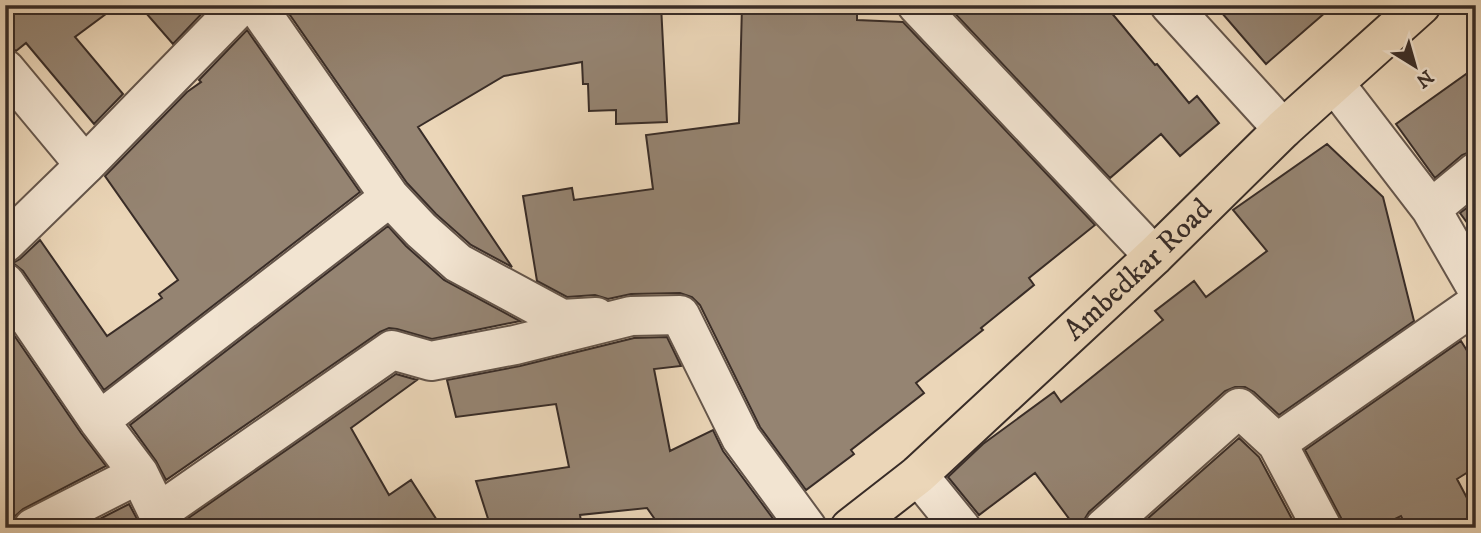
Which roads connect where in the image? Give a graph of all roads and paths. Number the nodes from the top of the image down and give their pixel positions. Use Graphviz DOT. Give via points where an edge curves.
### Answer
graph roads {
  1 [pos="241,5"];
  2 [pos="256,5"];
  3 [pos="917,5"];
  4 [pos="1170,5"];
  5 [pos="1421,5"];
  6 [pos="5,69"];
  7 [pos="1335,84"];
  8 [pos="1283,129"];
  9 [pos="85,164"];
  10 [pos="1476,172"];
  11 [pos="390,197"];
  12 [pos="1431,209"];
  13 [pos="5,243"];
  14 [pos="1154,256"];
  15 [pos="5,283"];
  16 [pos="1476,287"];
  17 [pos="1476,304"];
  18 [pos="631,316"];
  19 [pos="99,421"];
  20 [pos="1277,443"];
  21 [pos="139,474"];
  22 [pos="918,475"];
  23 [pos="163,521"];
  24 [pos="33,528"];
  25 [pos="807,528"];
  26 [pos="850,528"];
  27 [pos="961,528"];
  28 [pos="1104,528"];
  29 [pos="1322,528"];
  1 -- 9 [label="street"];
  2 -- 11 [label="street"];
  3 -- 14 [label="street"];
  4 -- 8 [label="street"];
  5 -- 7 [label="main road, Ambedkar Road"];
  6 -- 9 [label="street"];
  7 -- 8 [label="main road, Ambedkar Road"];
  7 -- 12 [label="street"];
  8 -- 14 [label="main road, Ambedkar Road"];
  9 -- 13 [label="street"];
  10 -- 12 [label="street"];
  11 -- 18 [label="street" via="458,263 562,319"];
  11 -- 19 [label="street"];
  12 -- 16 [label="street"];
  14 -- 22 [label="main road, Ambedkar Road"];
  15 -- 19 [label="street"];
  17 -- 20 [label="street"];
  18 -- 23 [label="street" via="431,361 392,350"];
  18 -- 25 [label="street" via="680,315 741,438"];
  19 -- 21 [label="street"];
  20 -- 28 [label="street" via="1239,408"];
  20 -- 29 [label="street"];
  21 -- 23 [label="street"];
  21 -- 24 [label="street"];
  22 -- 26 [label="main road, Ambedkar Road"];
  22 -- 27 [label="street"];
}
